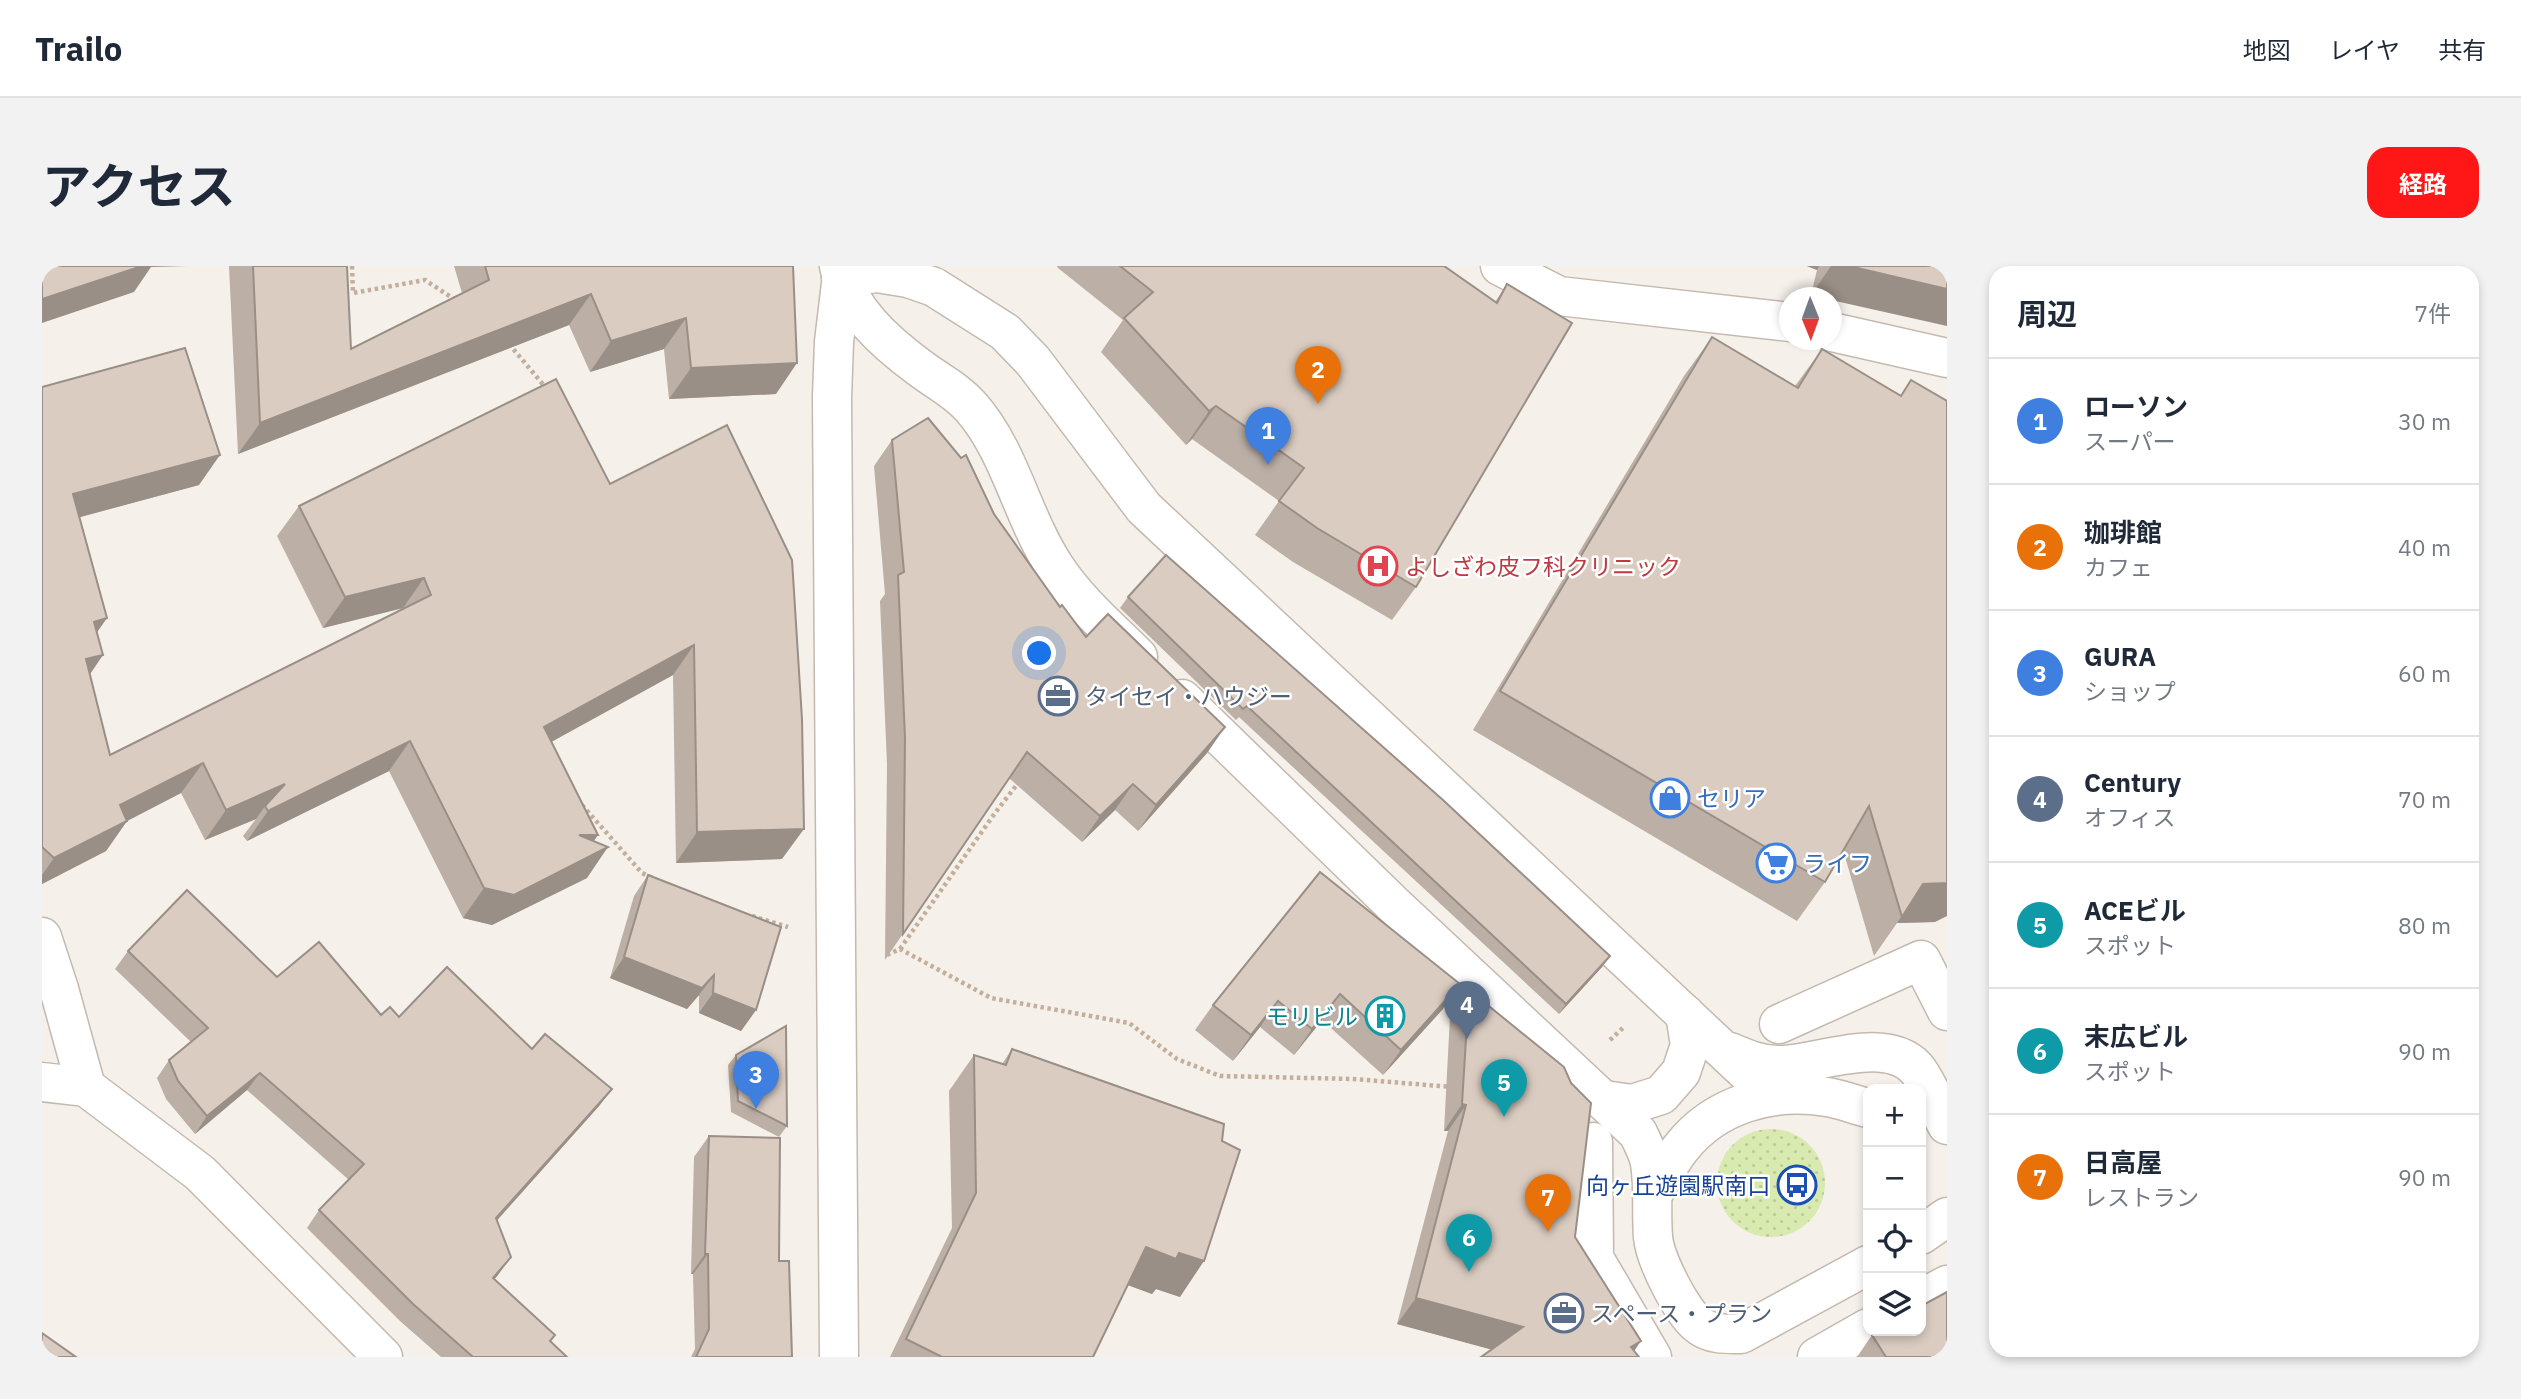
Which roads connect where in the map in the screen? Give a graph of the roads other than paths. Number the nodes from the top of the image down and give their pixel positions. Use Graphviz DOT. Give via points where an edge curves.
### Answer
graph roads {
  1 [pos="1500,266"];
  2 [pos="841,270"];
  3 [pos="1779,321"];
  4 [pos="1842,334"];
  5 [pos="1947,358"];
  6 [pos="42,937"];
  7 [pos="1947,1011"];
  8 [pos="1685,1014"];
  9 [pos="1779,1024"];
  10 [pos="1719,1046"];
  11 [pos="42,1082"];
  12 [pos="86,1087"];
  13 [pos="1772,1096"];
  14 [pos="1604,1100"];
  15 [pos="1863,1107"];
  16 [pos="1947,1125"];
  17 [pos="1593,1142"];
  18 [pos="1653,1194"];
  19 [pos="1947,1217"];
  20 [pos="1926,1232"];
  21 [pos="1863,1268"];
  22 [pos="1947,1285"];
  23 [pos="1926,1296"];
  24 [pos="1863,1331"];
  25 [pos="383,1357"];
  26 [pos="839,1357"];
  27 [pos="1652,1357"];
  28 [pos="1816,1357"];
  1 -- 3 [label="street" via="1559,296"];
  2 -- 8 [label="street" via="908,278 934,287 1005,332 1033,361 1144,508"];
  2 -- 14 [label="street" via="858,310 881,337 972,408 1004,459 1055,567 1092,611 1394,905"];
  2 -- 26 [label="street" via="832,397"];
  4 -- 5 [label="street"];
  6 -- 12 [label="street"];
  7 -- 9 [label="street" via="1921,960"];
  8 -- 10 [label="street"];
  8 -- 14 [label="street" via="1690,1045 1681,1072 1661,1095 1632,1104"];
  10 -- 13 [label="street"];
  10 -- 16 [label="street" via="1752,1062 1781,1065 1889,1053 1916,1068"];
  11 -- 12 [label="street"];
  12 -- 25 [label="street" via="200,1173"];
  13 -- 15 [label="street" via="1825,1097"];
  13 -- 18 [label="street" via="1742,1102 1709,1122 1681,1147"];
  14 -- 18 [label="street" via="1638,1133 1650,1160"];
  17 -- 27 [label="street" via="1594,1258"];
  18 -- 21 [label="street" via="1653,1239 1659,1262 1699,1326 1719,1335 1741,1334"];
  19 -- 20 [label="street"];
  22 -- 23 [label="street"];
  24 -- 28 [label="street"];
}
